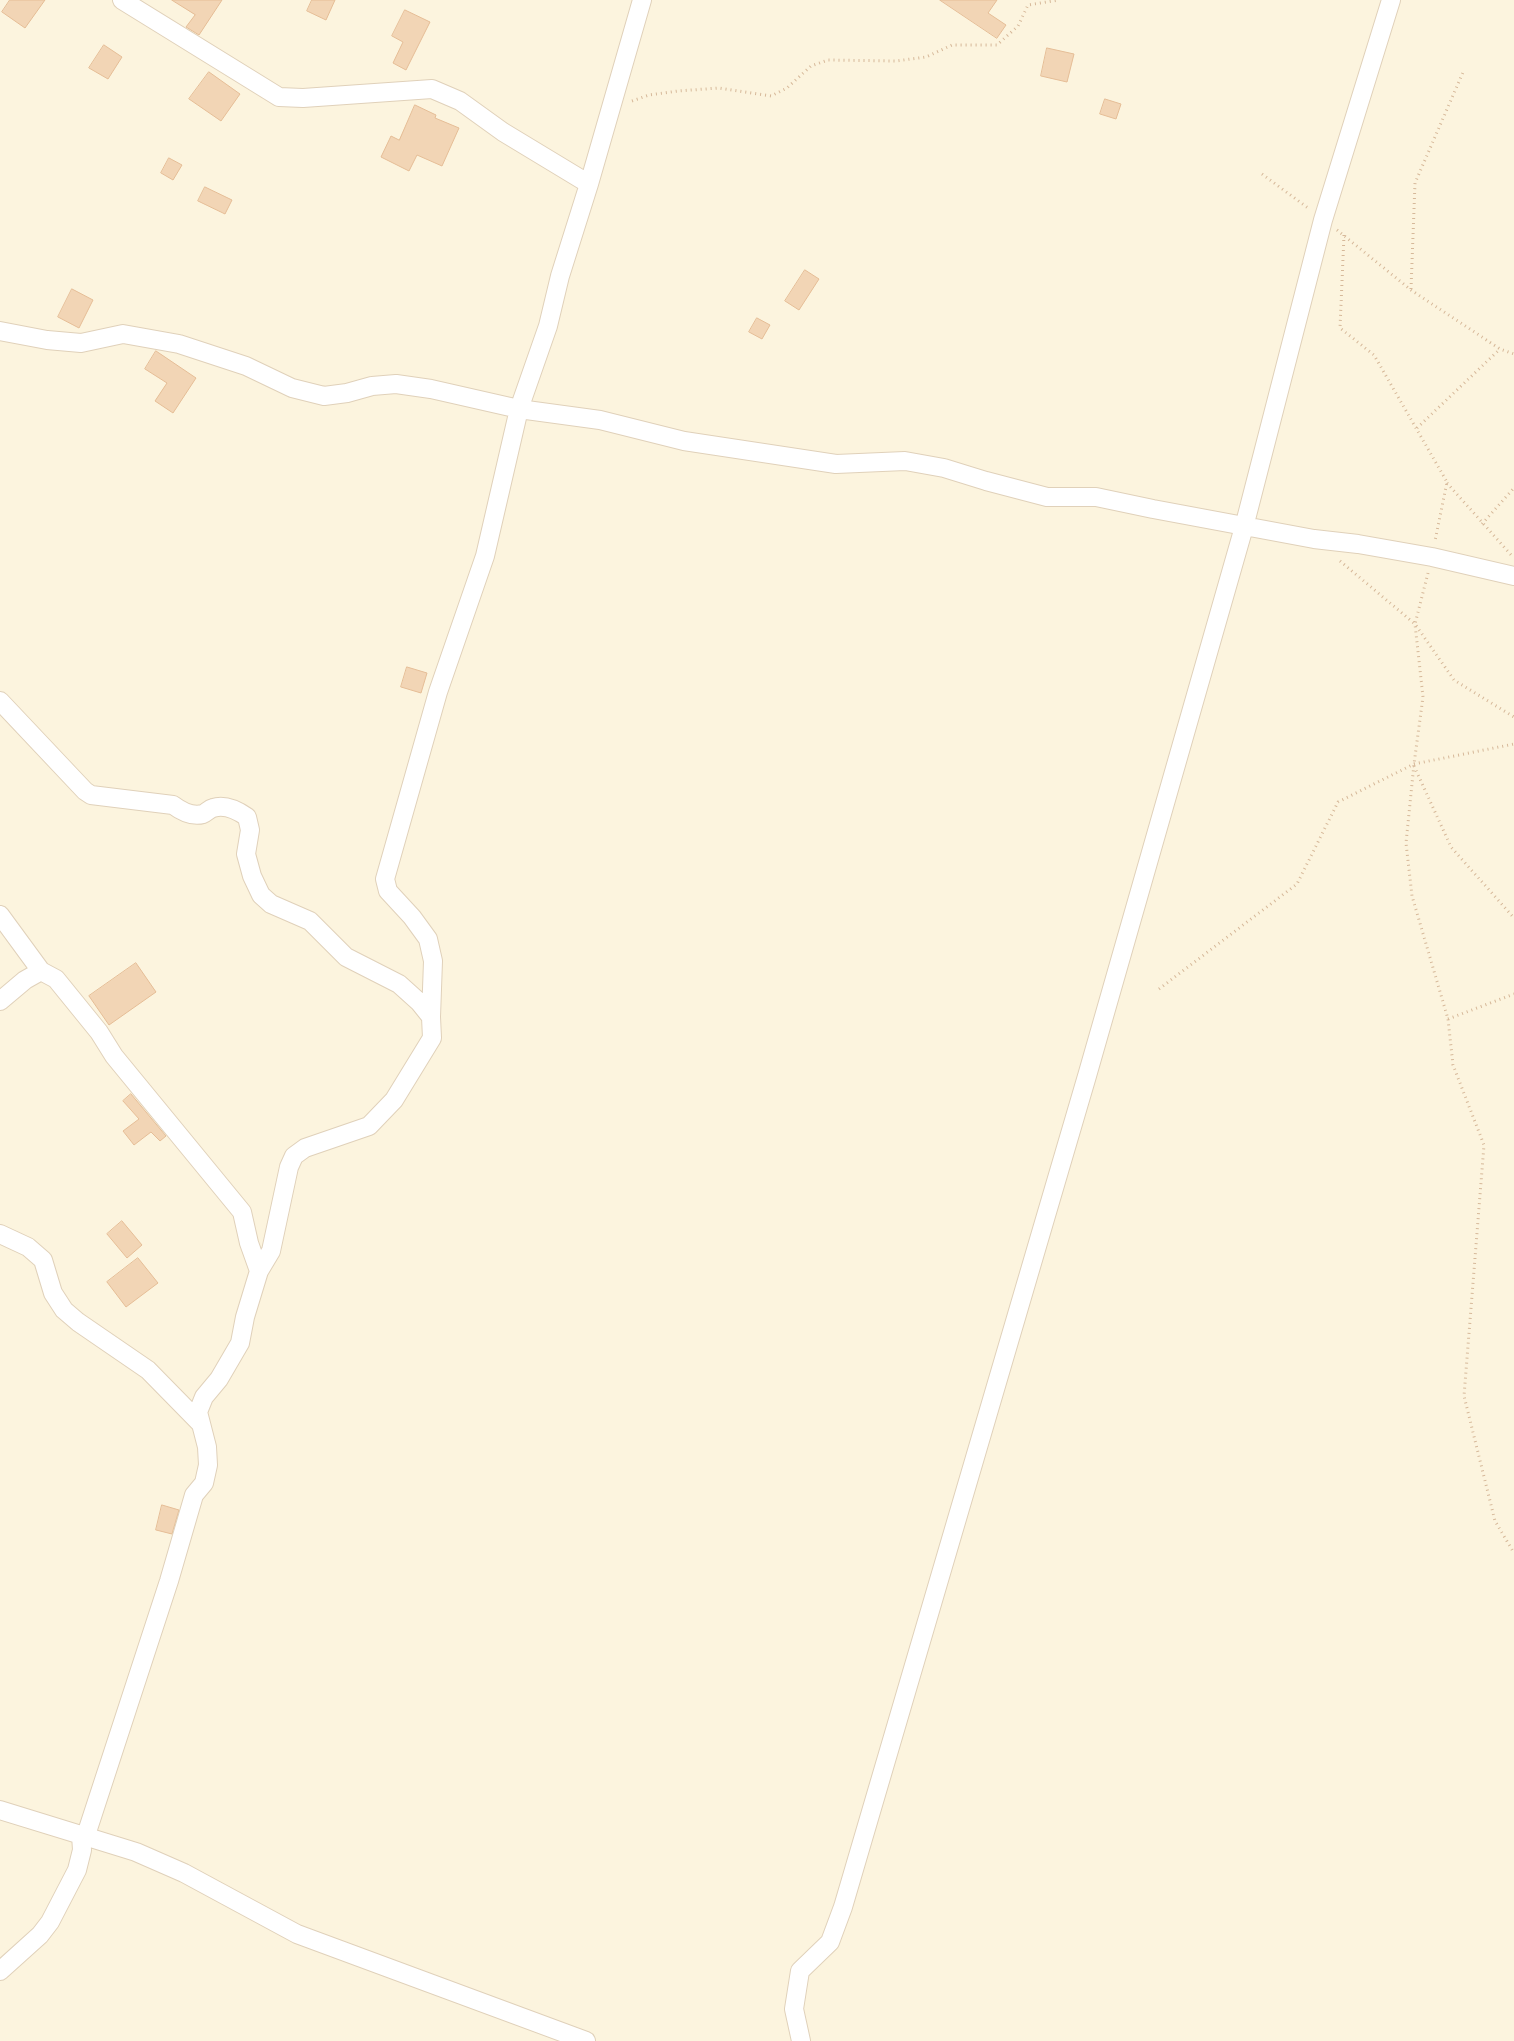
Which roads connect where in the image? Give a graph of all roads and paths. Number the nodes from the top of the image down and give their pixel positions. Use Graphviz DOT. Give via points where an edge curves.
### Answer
graph roads {
  1 [pos="122,0"];
  2 [pos="642,0"];
  3 [pos="1059,0"];
  4 [pos="1391,0"];
  5 [pos="1464,70"];
  6 [pos="611,109"];
  7 [pos="1262,174"];
  8 [pos="589,184"];
  9 [pos="1323,220"];
  10 [pos="1344,235"];
  11 [pos="1411,290"];
  12 [pos="0,331"];
  13 [pos="1500,349"];
  14 [pos="1514,354"];
  15 [pos="518,409"];
  16 [pos="1417,428"];
  17 [pos="1447,482"];
  18 [pos="1514,488"];
  19 [pos="1482,524"];
  20 [pos="1244,527"];
  21 [pos="1314,539"];
  22 [pos="1432,557"];
  23 [pos="1514,558"];
  24 [pos="1514,576"];
  25 [pos="1415,624"];
  26 [pos="0,701"];
  27 [pos="1514,717"];
  28 [pos="1514,744"];
  29 [pos="1414,764"];
  30 [pos="0,915"];
  31 [pos="1514,918"];
  32 [pos="41,971"];
  33 [pos="1159,989"];
  34 [pos="1514,994"];
  35 [pos="0,1001"];
  36 [pos="431,1017"];
  37 [pos="1448,1018"];
  38 [pos="0,1234"];
  39 [pos="259,1271"];
  40 [pos="200,1423"];
  41 [pos="1514,1553"];
  42 [pos="0,1810"];
  43 [pos="81,1835"];
  44 [pos="0,1971"];
  45 [pos="586,2041"];
  46 [pos="801,2041"];
  1 -- 8 [label="street" via="279,97 432,89 460,101 503,132"];
  2 -- 6 [label="street"];
  3 -- 6 [label="path" via="1028,5 1018,26 997,45 952,45 926,56 896,61 828,60 811,66 787,88 771,96 719,88 678,90 649,95"];
  4 -- 9 [label="street"];
  5 -- 11 [label="path" via="1415,183"];
  6 -- 8 [label="street"];
  7 -- 9 [label="path"];
  8 -- 15 [label="street" via="548,326"];
  9 -- 10 [label="path"];
  9 -- 20 [label="street"];
  10 -- 11 [label="path"];
  10 -- 16 [label="path" via="1340,328 1374,356"];
  11 -- 13 [label="path"];
  12 -- 15 [label="street" via="81,343 123,334 179,344 246,366 292,388 324,396 396,384"];
  13 -- 14 [label="path"];
  13 -- 16 [label="path"];
  15 -- 20 [label="street" via="600,420 684,441 836,464 905,461 944,468 1047,497 1096,497"];
  15 -- 36 [label="street" via="485,556 438,692 385,879 388,891 428,939 432,961"];
  16 -- 17 [label="path"];
  17 -- 19 [label="path"];
  17 -- 22 [label="path"];
  18 -- 19 [label="path"];
  19 -- 23 [label="path"];
  20 -- 21 [label="street"];
  20 -- 46 [label="street" via="843,1907 830,1942 800,1972 794,2009"];
  21 -- 22 [label="street"];
  21 -- 25 [label="path"];
  22 -- 24 [label="street"];
  22 -- 25 [label="path"];
  25 -- 27 [label="path" via="1454,680"];
  25 -- 29 [label="path" via="1423,697"];
  26 -- 36 [label="street" via="91,795 173,805 194,814 224,807 235,809 247,817 250,830 246,854 261,895 271,904 310,921 346,958 399,984"];
  28 -- 29 [label="path"];
  29 -- 31 [label="path" via="1451,847"];
  29 -- 33 [label="path" via="1338,802 1297,884"];
  29 -- 37 [label="path" via="1406,843 1412,896"];
  30 -- 32 [label="street"];
  32 -- 35 [label="street"];
  32 -- 39 [label="street" via="56,979 99,1032 118,1062 242,1212"];
  34 -- 37 [label="path"];
  36 -- 39 [label="street" via="432,1038 394,1100 369,1126 305,1148 294,1156 288,1167 270,1251"];
  37 -- 41 [label="path" via="1453,1065 1484,1145 1464,1396 1495,1521"];
  38 -- 40 [label="street" via="28,1247 42,1260 53,1292 64,1310 148,1370"];
  39 -- 40 [label="street" via="240,1343 204,1397 198,1412"];
  40 -- 43 [label="street" via="207,1447 204,1483 194,1495 90,1823 87,1832"];
  42 -- 43 [label="street"];
  43 -- 44 [label="street" via="82,1850 77,1870 50,1922"];
  43 -- 45 [label="street" via="136,1852 184,1873 296,1934"];
}
